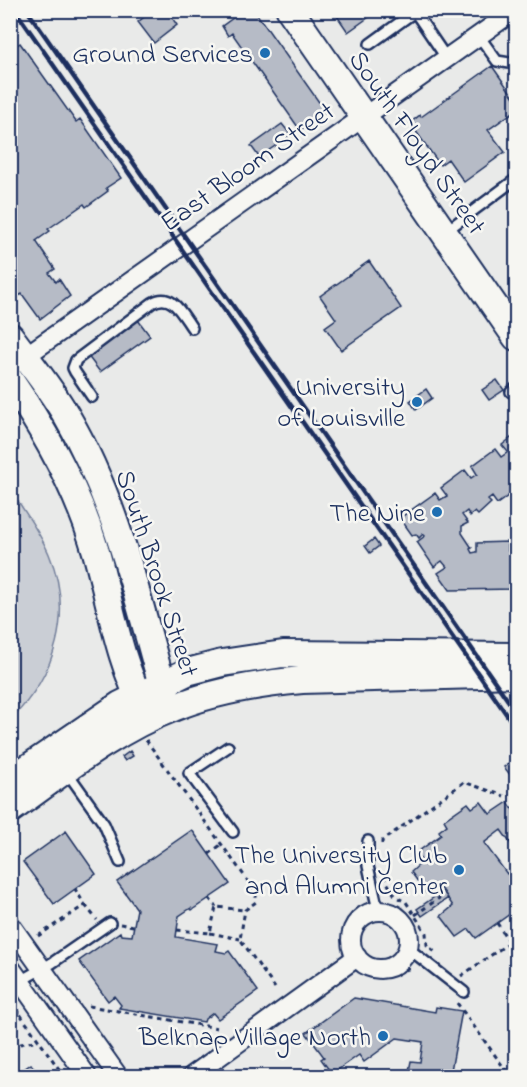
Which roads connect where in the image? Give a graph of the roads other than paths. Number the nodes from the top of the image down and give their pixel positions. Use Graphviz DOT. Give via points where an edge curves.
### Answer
graph roads {
  1 [pos="290,10"];
  2 [pos="515,10"];
  3 [pos="416,11"];
  4 [pos="479,36"];
  5 [pos="370,44"];
  6 [pos="447,59"];
  7 [pos="516,64"];
  8 [pos="364,117"];
  9 [pos="516,179"];
  10 [pos="444,232"];
  11 [pos="192,328"];
  12 [pos="516,337"];
  13 [pos="15,353"];
  14 [pos="10,380"];
  15 [pos="92,397"];
  16 [pos="516,656"];
  17 [pos="516,674"];
  18 [pos="162,685"];
  19 [pos="137,695"];
  20 [pos="155,722"];
  21 [pos="228,747"];
  22 [pos="65,770"];
  23 [pos="10,780"];
  24 [pos="10,810"];
  25 [pos="233,832"];
  26 [pos="368,841"];
  27 [pos="120,862"];
  28 [pos="378,910"];
  29 [pos="110,923"];
  30 [pos="10,924"];
  31 [pos="408,949"];
  32 [pos="357,965"];
  33 [pos="43,969"];
  34 [pos="15,974"];
  35 [pos="464,992"];
  36 [pos="87,1077"];
  37 [pos="118,1077"];
  38 [pos="192,1077"];
  1 -- 8 [label="street, South Floyd Street"];
  2 -- 4 [label="street, East Bloom Street"];
  3 -- 5 [label="lane"];
  3 -- 6 [label="lane"];
  4 -- 6 [label="street, East Bloom Street"];
  4 -- 7 [label="lane" via="497,61"];
  6 -- 8 [label="street, East Bloom Street"];
  8 -- 10 [label="street, South Floyd Street"];
  8 -- 13 [label="street, East Bloom Street"];
  9 -- 10 [label="lane"];
  10 -- 12 [label="street, South Floyd Street"];
  11 -- 15 [label="lane" via="172,301 152,303 76,360 73,368"];
  13 -- 18 [label="street, South Brook Street" via="65,414 102,487 123,543"];
  14 -- 19 [label="street, South Brook Street" via="41,427 80,506"];
  16 -- 18 [label="street" via="283,654 222,663 187,672"];
  17 -- 20 [label="street" via="291,681 220,692"];
  18 -- 19 [label="street"];
  18 -- 20 [label="street, South Brook Street"];
  19 -- 20 [label="street, South Brook Street"];
  19 -- 23 [label="street"];
  20 -- 22 [label="street" via="128,729"];
  21 -- 25 [label="lane" via="189,773"];
  22 -- 24 [label="street"];
  22 -- 27 [label="lane" via="105,824"];
  26 -- 28 [label="lane" via="368,866"];
  28 -- 31 [label="street" via="403,921 410,939"];
  28 -- 32 [label="street" via="356,924 351,940"];
  29 -- 33 [label="lane"];
  30 -- 33 [label="street"];
  31 -- 32 [label="street" via="389,968"];
  31 -- 35 [label="lane"];
  32 -- 38 [label="street"];
  33 -- 34 [label="lane"];
  33 -- 37 [label="street"];
  34 -- 36 [label="street"];
}
